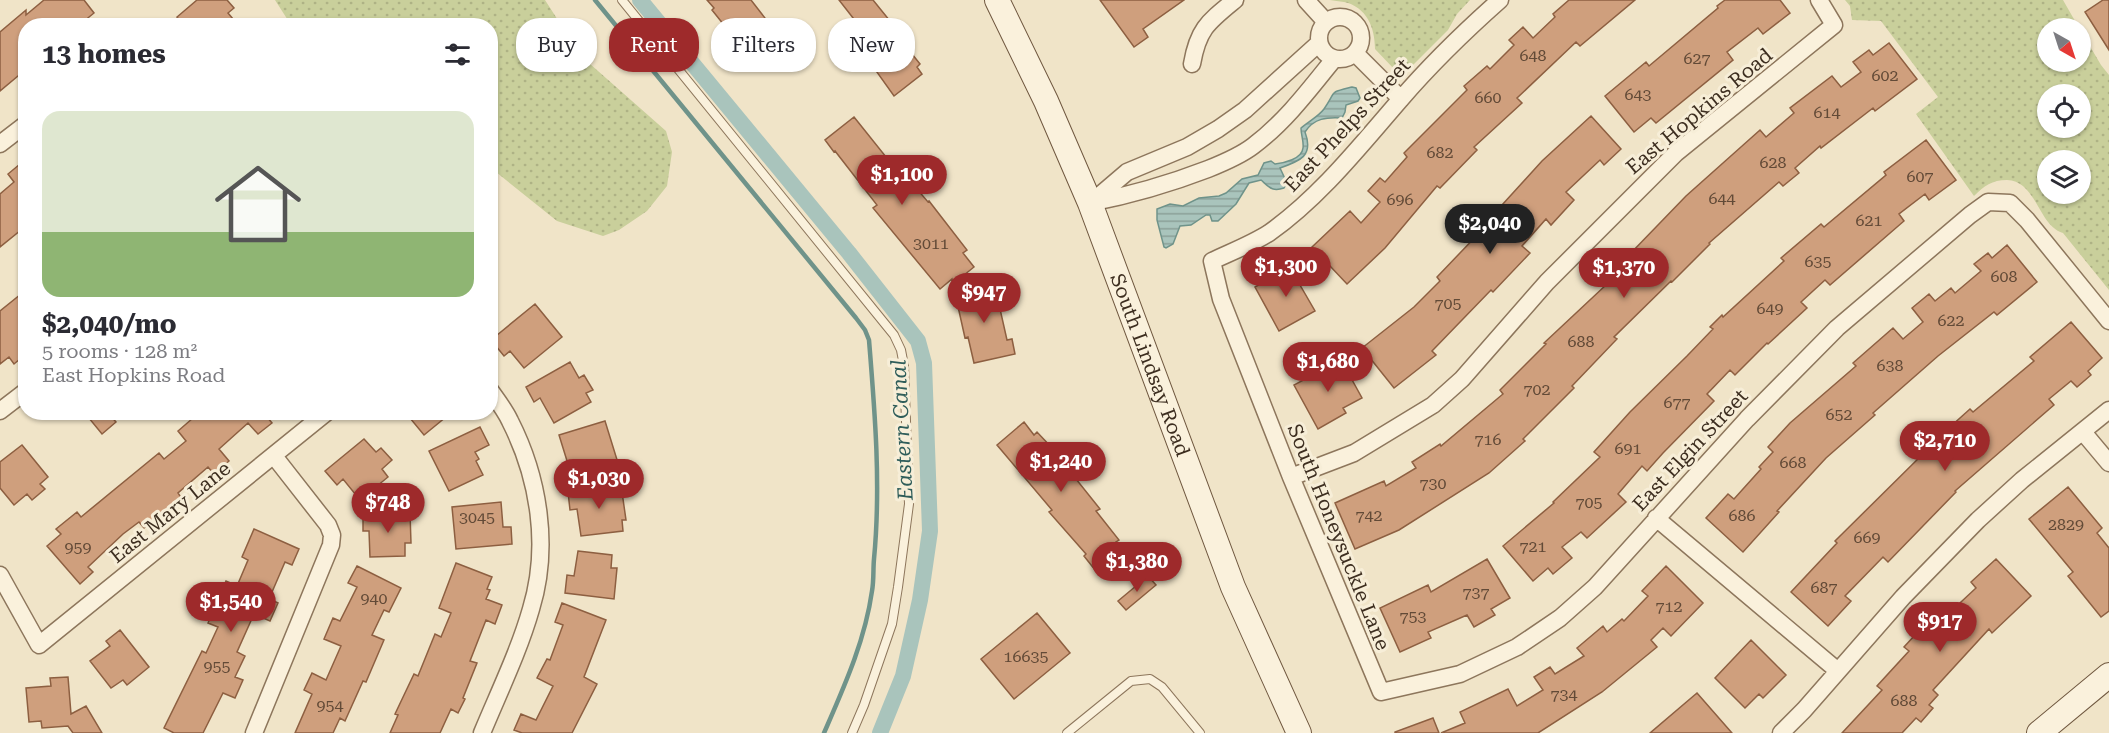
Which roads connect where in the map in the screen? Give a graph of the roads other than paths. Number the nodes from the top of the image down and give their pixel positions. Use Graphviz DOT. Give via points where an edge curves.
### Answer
graph roads {
  1 [pos="622,0"];
  2 [pos="997,0"];
  3 [pos="1235,0"];
  4 [pos="1306,0"];
  5 [pos="1500,0"];
  6 [pos="1819,0"];
  7 [pos="1326,22"];
  8 [pos="1319,43"];
  9 [pos="1355,53"];
  10 [pos="1334,59"];
  11 [pos="1192,64"];
  12 [pos="1401,99"];
  13 [pos="18,130"];
  14 [pos="0,144"];
  15 [pos="1090,203"];
  16 [pos="1212,261"];
  17 [pos="2109,321"];
  18 [pos="18,397"];
  19 [pos="498,402"];
  20 [pos="2109,410"];
  21 [pos="0,411"];
  22 [pos="317,420"];
  23 [pos="2083,432"];
  24 [pos="274,456"];
  25 [pos="2109,463"];
  26 [pos="1291,477"];
  27 [pos="1656,518"];
  28 [pos="0,576"];
  29 [pos="1838,671"];
  30 [pos="2109,675"];
  31 [pos="1381,692"];
  32 [pos="254,733"];
  33 [pos="482,733"];
  34 [pos="852,733"];
  35 [pos="1067,733"];
  36 [pos="1200,733"];
  37 [pos="1299,733"];
  38 [pos="1781,733"];
  39 [pos="2039,733"];
  1 -- 34 [label="lane" via="894,334 901,350 908,516 892,624"];
  2 -- 15 [label="main road, South Lindsay Road"];
  3 -- 11 [label="street" via="1205,26"];
  4 -- 7 [label="street"];
  5 -- 12 [label="street, East Phelps Street" via="1460,35"];
  6 -- 26 [label="street, East Hopkins Road" via="1834,25 1676,153 1547,282 1462,379 1433,405 1354,453"];
  7 -- 8 [label="street" via="1319,32"];
  7 -- 9 [label="street" via="1338,17 1356,23 1361,42"];
  8 -- 10 [label="street" via="1324,53"];
  8 -- 15 [label="street" via="1245,110 1218,129 1187,147 1127,172"];
  9 -- 10 [label="street" via="1345,59"];
  9 -- 12 [label="street"];
  10 -- 15 [label="street" via="1280,123 1251,148 1191,176"];
  12 -- 16 [label="street, East Phelps Street" via="1306,202 1268,233"];
  13 -- 14 [label="street"];
  15 -- 37 [label="main road, South Lindsay Road" via="1233,587"];
  16 -- 26 [label="street, South Honeysuckle Lane" via="1221,299"];
  17 -- 27 [label="street, East Elgin Street" via="2027,219 2010,203 1988,202 1837,328"];
  18 -- 21 [label="street"];
  19 -- 33 [label="street" via="510,420 531,471 541,547 532,607"];
  20 -- 23 [label="street"];
  22 -- 24 [label="street, East Mary Lane"];
  23 -- 25 [label="street"];
  23 -- 29 [label="street" via="1978,520"];
  24 -- 28 [label="street, East Mary Lane" via="39,645"];
  24 -- 32 [label="street" via="332,535"];
  26 -- 31 [label="street, South Honeysuckle Lane"];
  27 -- 29 [label="street"];
  27 -- 31 [label="street, East Elgin Street" via="1595,587 1560,618 1516,647 1460,674"];
  29 -- 38 [label="street"];
  30 -- 39 [label="main road"];
  35 -- 36 [label="lane" via="1131,681 1150,679 1162,687"];
}
